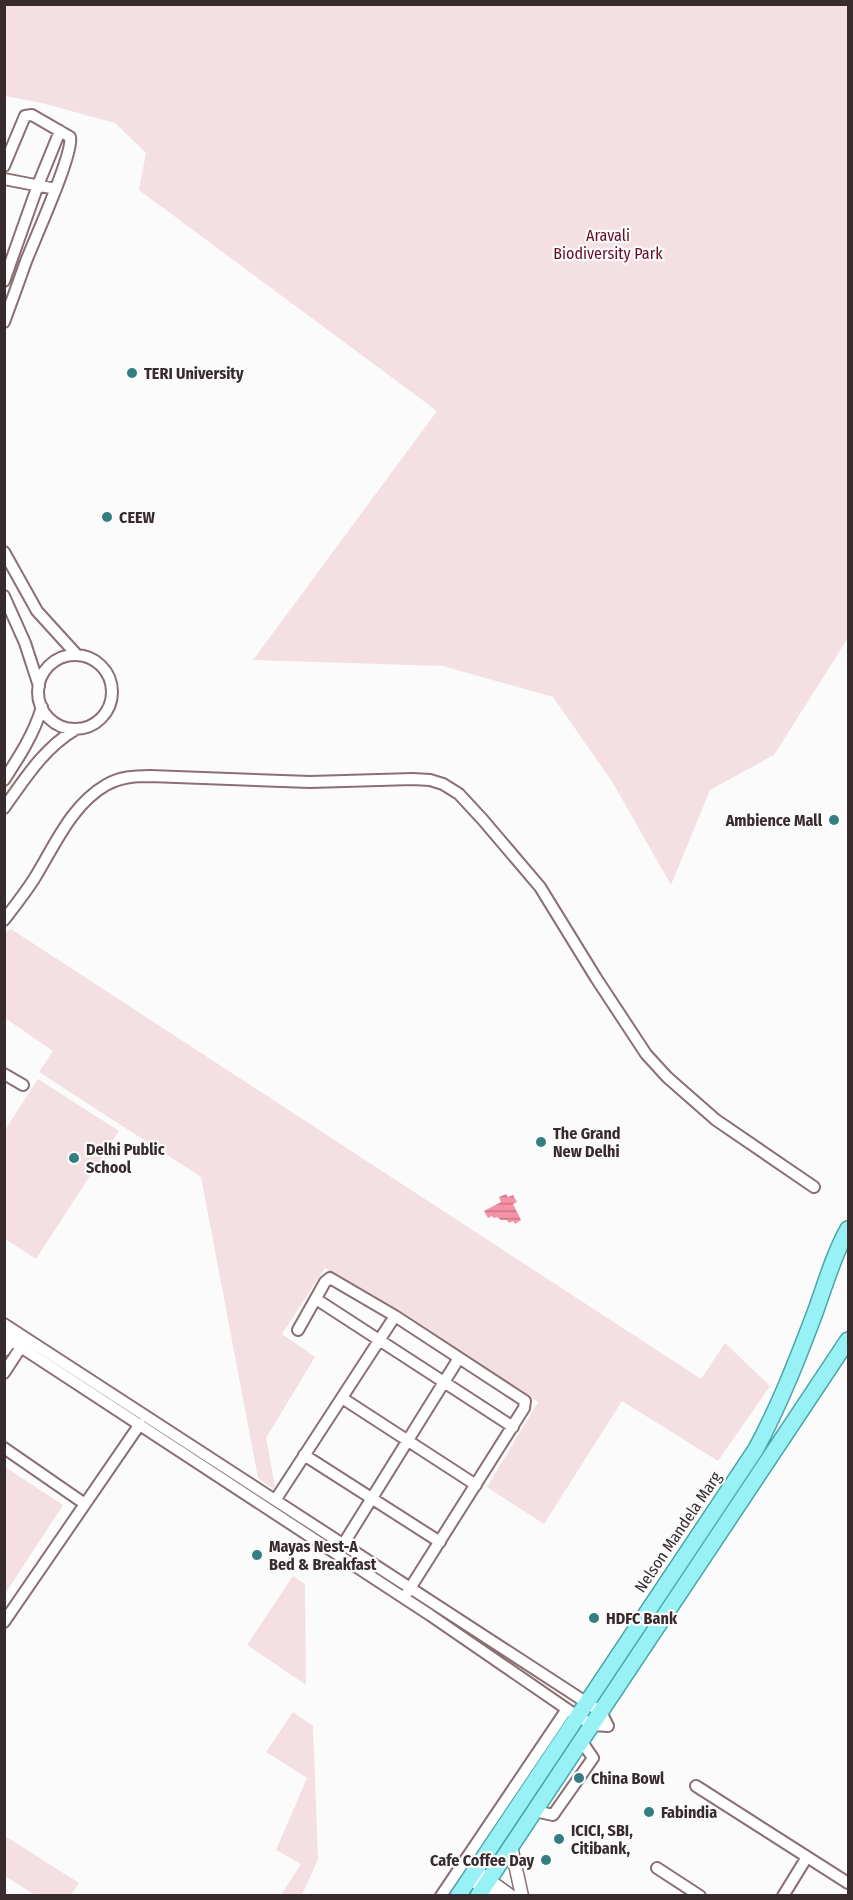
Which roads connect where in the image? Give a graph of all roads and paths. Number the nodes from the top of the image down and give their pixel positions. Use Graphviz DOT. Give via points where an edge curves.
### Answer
graph roads {
  1 [pos="60,131"];
  2 [pos="4,166"];
  3 [pos="4,179"];
  4 [pos="38,185"];
  5 [pos="56,189"];
  6 [pos="4,280"];
  7 [pos="4,322"];
  8 [pos="4,552"];
  9 [pos="4,596"];
  10 [pos="77,655"];
  11 [pos="39,686"];
  12 [pos="42,707"];
  13 [pos="76,729"];
  14 [pos="4,780"];
  15 [pos="4,808"];
  16 [pos="4,920"];
  17 [pos="4,1074"];
  18 [pos="23,1085"];
  19 [pos="814,1187"];
  20 [pos="849,1228"];
  21 [pos="316,1299"];
  22 [pos="395,1316"];
  23 [pos="4,1324"];
  24 [pos="298,1330"];
  25 [pos="379,1340"];
  26 [pos="849,1340"];
  27 [pos="12,1341"];
  28 [pos="4,1351"];
  29 [pos="459,1358"];
  30 [pos="4,1373"];
  31 [pos="444,1382"];
  32 [pos="342,1398"];
  33 [pos="140,1424"];
  34 [pos="513,1427"];
  35 [pos="407,1441"];
  36 [pos="4,1448"];
  37 [pos="304,1455"];
  38 [pos="476,1485"];
  39 [pos="372,1498"];
  40 [pos="276,1499"];
  41 [pos="85,1504"];
  42 [pos="315,1525"];
  43 [pos="311,1537"];
  44 [pos="440,1542"];
  45 [pos="344,1543"];
  46 [pos="411,1587"];
  47 [pos="404,1598"];
  48 [pos="4,1622"];
  49 [pos="586,1702"];
  50 [pos="572,1713"];
  51 [pos="597,1719"];
  52 [pos="696,1786"];
  53 [pos="511,1846"];
  54 [pos="807,1857"];
  55 [pos="657,1868"];
  56 [pos="472,1869"];
  57 [pos="849,1883"];
  58 [pos="490,1890"];
  59 [pos="786,1894"];
  60 [pos="441,1896"];
  61 [pos="458,1896"];
  62 [pos="511,1896"];
  63 [pos="522,1896"];
  64 [pos="700,1896"];
  1 -- 2 [label="street" via="32,115 25,116"];
  1 -- 4 [label="street"];
  1 -- 5 [label="street" via="71,141"];
  3 -- 4 [label="street"];
  4 -- 5 [label="street"];
  4 -- 6 [label="street"];
  5 -- 7 [label="street"];
  8 -- 10 [label="street" via="37,610"];
  9 -- 11 [label="street"];
  10 -- 11 [label="street" via="52,664"];
  10 -- 13 [label="street" via="92,659 105,670 112,693 109,707 99,720"];
  11 -- 12 [label="street"];
  12 -- 13 [label="street" via="54,721"];
  12 -- 14 [label="street" via="24,750"];
  13 -- 15 [label="street" via="41,756"];
  16 -- 19 [label="street" via="89,798 126,777 310,782 413,779 443,784 459,794 540,887 646,1054 716,1119"];
  17 -- 18 [label="street"];
  20 -- 49 [label="main road, Nelson Mandela Marg" via="790,1378 756,1449"];
  21 -- 22 [label="street" via="330,1278"];
  21 -- 24 [label="street"];
  21 -- 25 [label="street"];
  22 -- 25 [label="street"];
  22 -- 29 [label="street"];
  23 -- 40 [label="street"];
  25 -- 31 [label="street"];
  25 -- 32 [label="street"];
  26 -- 51 [label="main road, Nelson Mandela Marg"];
  27 -- 28 [label="street"];
  27 -- 30 [label="street"];
  27 -- 33 [label="street"];
  29 -- 31 [label="street"];
  29 -- 34 [label="street" via="523,1399 524,1408"];
  31 -- 34 [label="street"];
  31 -- 35 [label="street"];
  32 -- 35 [label="street"];
  32 -- 37 [label="street"];
  33 -- 41 [label="street"];
  33 -- 43 [label="street"];
  34 -- 38 [label="street"];
  35 -- 38 [label="street"];
  35 -- 39 [label="street"];
  36 -- 41 [label="street"];
  37 -- 39 [label="street"];
  37 -- 40 [label="street"];
  38 -- 44 [label="street"];
  39 -- 44 [label="street"];
  39 -- 45 [label="street"];
  40 -- 42 [label="street"];
  41 -- 48 [label="street"];
  42 -- 43 [label="street"];
  42 -- 45 [label="street"];
  43 -- 47 [label="street"];
  44 -- 46 [label="street"];
  45 -- 46 [label="street"];
  46 -- 47 [label="street"];
  46 -- 49 [label="street"];
  47 -- 50 [label="street"];
  49 -- 50 [label="main road, Nelson Mandela Marg"];
  49 -- 51 [label="street"];
  50 -- 51 [label="street"];
  50 -- 56 [label="main road, Nelson Mandela Marg"];
  51 -- 53 [label="main road, Nelson Mandela Marg"];
  52 -- 54 [label="street"];
  53 -- 58 [label="main road, Nelson Mandela Marg"];
  53 -- 63 [label="street"];
  54 -- 57 [label="street"];
  54 -- 59 [label="street"];
  55 -- 64 [label="street"];
  56 -- 58 [label="street"];
  56 -- 60 [label="street"];
  56 -- 61 [label="main road, Nelson Mandela Marg"];
  58 -- 62 [label="street"];
}
